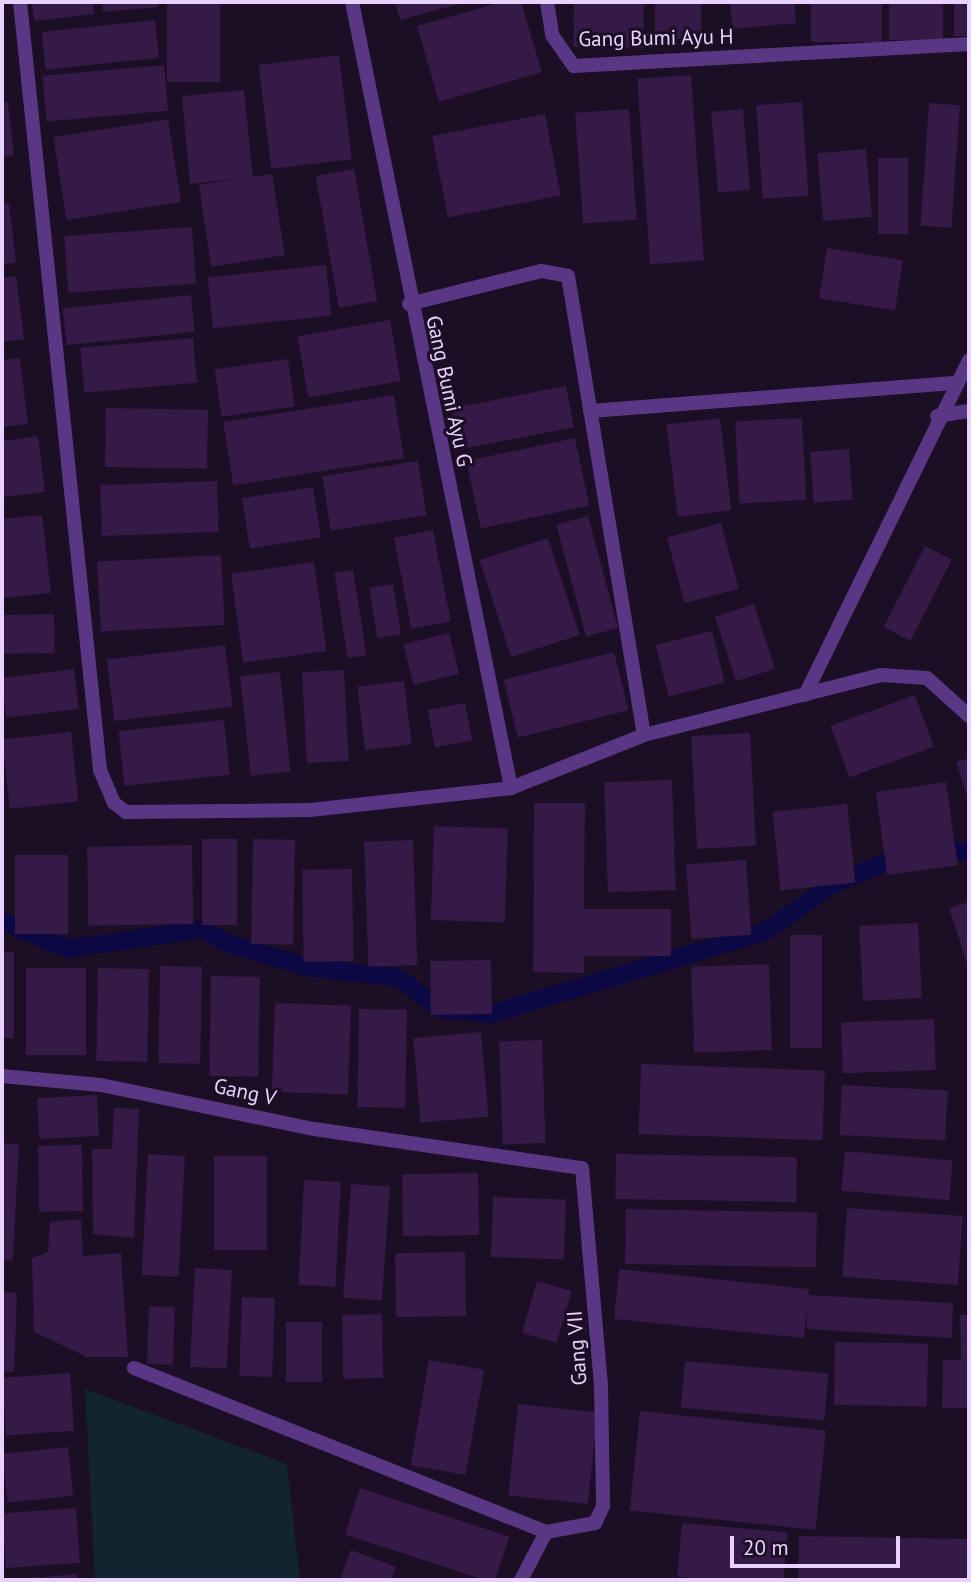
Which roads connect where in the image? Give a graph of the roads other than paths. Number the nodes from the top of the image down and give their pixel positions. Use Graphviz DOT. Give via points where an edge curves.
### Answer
graph roads {
  1 [pos="20,2"];
  2 [pos="352,2"];
  3 [pos="547,2"];
  4 [pos="969,44"];
  5 [pos="409,304"];
  6 [pos="969,360"];
  7 [pos="954,383"];
  8 [pos="590,411"];
  9 [pos="969,411"];
  10 [pos="937,416"];
  11 [pos="805,695"];
  12 [pos="969,716"];
  13 [pos="644,735"];
  14 [pos="511,788"];
  15 [pos="2,1076"];
  16 [pos="480,1152"];
  17 [pos="134,1368"];
  18 [pos="546,1532"];
  19 [pos="521,1580"];
  1 -- 14 [label="street" via="100,770 114,803 126,812 158,816 296,811"];
  2 -- 5 [label="street, Gang Bumi Ayu G"];
  3 -- 4 [label="street, Gang Bumi Ayu H" via="556,44 574,66"];
  5 -- 8 [label="street" via="541,271 563,273 575,303"];
  5 -- 14 [label="street, Gang Bumi Ayu G"];
  6 -- 7 [label="street"];
  7 -- 8 [label="street"];
  7 -- 10 [label="street"];
  8 -- 13 [label="street"];
  9 -- 10 [label="street"];
  10 -- 11 [label="street"];
  11 -- 12 [label="street" via="905,674 927,678"];
  11 -- 13 [label="street"];
  13 -- 14 [label="street"];
  15 -- 16 [label="street, Gang V" via="101,1085 314,1129"];
  16 -- 18 [label="street, Gang VII" via="575,1163 586,1178 605,1496 595,1523"];
  17 -- 18 [label="street"];
  18 -- 19 [label="street"];
}
